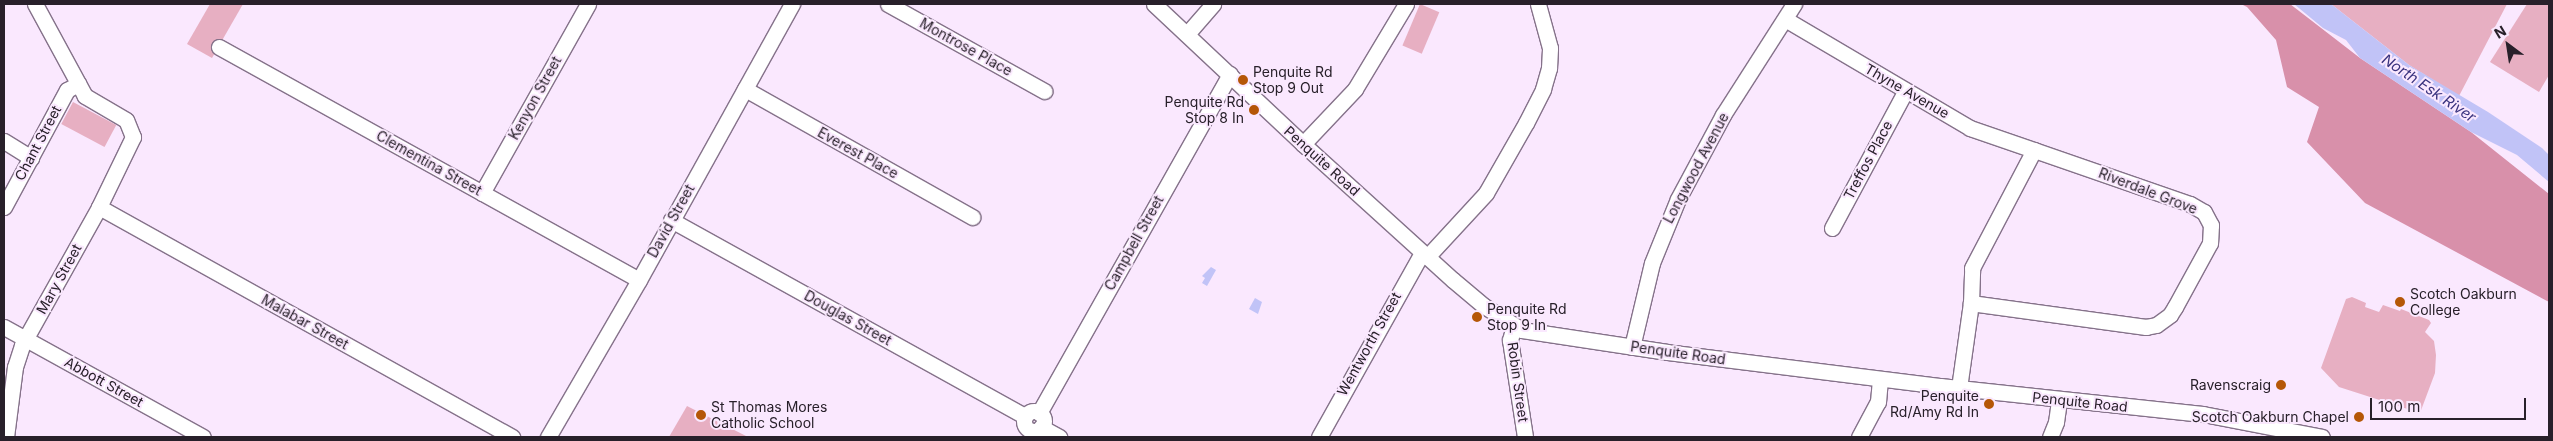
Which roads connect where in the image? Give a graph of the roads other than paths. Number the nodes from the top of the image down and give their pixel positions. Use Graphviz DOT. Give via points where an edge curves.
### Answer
graph roads {
  1 [pos="35,4"];
  2 [pos="588,4"];
  3 [pos="792,4"];
  4 [pos="888,4"];
  5 [pos="1154,4"];
  6 [pos="1213,4"];
  7 [pos="1406,4"];
  8 [pos="1538,4"];
  9 [pos="1794,4"];
  10 [pos="1785,19"];
  11 [pos="1187,34"];
  12 [pos="219,47"];
  13 [pos="1230,74"];
  14 [pos="78,84"];
  15 [pos="745,89"];
  16 [pos="1044,91"];
  17 [pos="1905,92"];
  18 [pos="4,141"];
  19 [pos="1303,144"];
  20 [pos="2034,150"];
  21 [pos="31,158"];
  22 [pos="482,193"];
  23 [pos="4,206"];
  24 [pos="99,207"];
  25 [pos="972,217"];
  26 [pos="671,220"];
  27 [pos="1832,228"];
  28 [pos="1425,255"];
  29 [pos="639,280"];
  30 [pos="1971,303"];
  31 [pos="1514,326"];
  32 [pos="4,327"];
  33 [pos="25,338"];
  34 [pos="1632,347"];
  35 [pos="1880,379"];
  36 [pos="1959,388"];
  37 [pos="2059,400"];
  38 [pos="2245,422"];
  39 [pos="1032,425"];
  40 [pos="6,437"];
  41 [pos="204,437"];
  42 [pos="512,437"];
  43 [pos="548,437"];
  44 [pos="1059,437"];
  45 [pos="1319,437"];
  46 [pos="1525,437"];
  47 [pos="1859,437"];
  48 [pos="2050,437"];
  49 [pos="2240,437"];
  50 [pos="2322,437"];
  1 -- 14 [label="street"];
  2 -- 22 [label="street, Kenyon Street"];
  3 -- 15 [label="street, David Street"];
  4 -- 16 [label="street, Montrose Place"];
  5 -- 11 [label="street, Penquite Road"];
  6 -- 11 [label="street"];
  7 -- 19 [label="street" via="1355,89"];
  8 -- 28 [label="street, Wentworth Street" via="1550,48 1543,89 1486,193"];
  9 -- 10 [label="street, Longwood Avenue"];
  10 -- 17 [label="street, Thyne Avenue"];
  10 -- 34 [label="street, Longwood Avenue" via="1723,115 1678,199 1652,263"];
  11 -- 13 [label="street, Penquite Road"];
  12 -- 22 [label="street, Clementina Street"];
  13 -- 19 [label="street, Penquite Road"];
  13 -- 39 [label="street, Campbell Street"];
  14 -- 21 [label="street, Chant Street" via="67,90"];
  14 -- 24 [label="street, Mary Street" via="85,96 120,116 131,128 132,143"];
  15 -- 25 [label="street, Everest Place"];
  15 -- 26 [label="street, David Street"];
  17 -- 20 [label="street, Thyne Avenue" via="1970,128"];
  17 -- 27 [label="street, Treffos Place"];
  18 -- 21 [label="street"];
  19 -- 28 [label="street, Penquite Road"];
  20 -- 30 [label="street" via="1972,268"];
  20 -- 30 [label="street, Riverdale Grove" via="2198,207 2209,218 2210,243 2170,315 2156,325 2146,327"];
  21 -- 23 [label="street, Chant Street"];
  22 -- 29 [label="street, Clementina Street"];
  24 -- 33 [label="street, Mary Street"];
  24 -- 42 [label="street, Malabar Street"];
  26 -- 29 [label="street, David Street"];
  26 -- 39 [label="street, Douglas Street"];
  28 -- 31 [label="street, Penquite Road" via="1484,306"];
  28 -- 45 [label="street, Wentworth Street"];
  29 -- 43 [label="street, David Street"];
  30 -- 36 [label="street"];
  31 -- 34 [label="street, Penquite Road" via="1532,332"];
  31 -- 46 [label="street, Robin Street" via="1510,340"];
  32 -- 33 [label="street, Abbott Street"];
  33 -- 40 [label="street, Mary Street" via="15,367"];
  33 -- 41 [label="street, Abbott Street"];
  34 -- 35 [label="street, Penquite Road"];
  35 -- 36 [label="street, Penquite Road"];
  35 -- 47 [label="street" via="1878,402"];
  36 -- 37 [label="street, Penquite Road"];
  37 -- 38 [label="street, Penquite Road" via="2168,410"];
  37 -- 48 [label="street"];
  38 -- 49 [label="street"];
  38 -- 50 [label="street, Penquite Road"];
  39 -- 44 [label="street, Douglas Street"];
}
